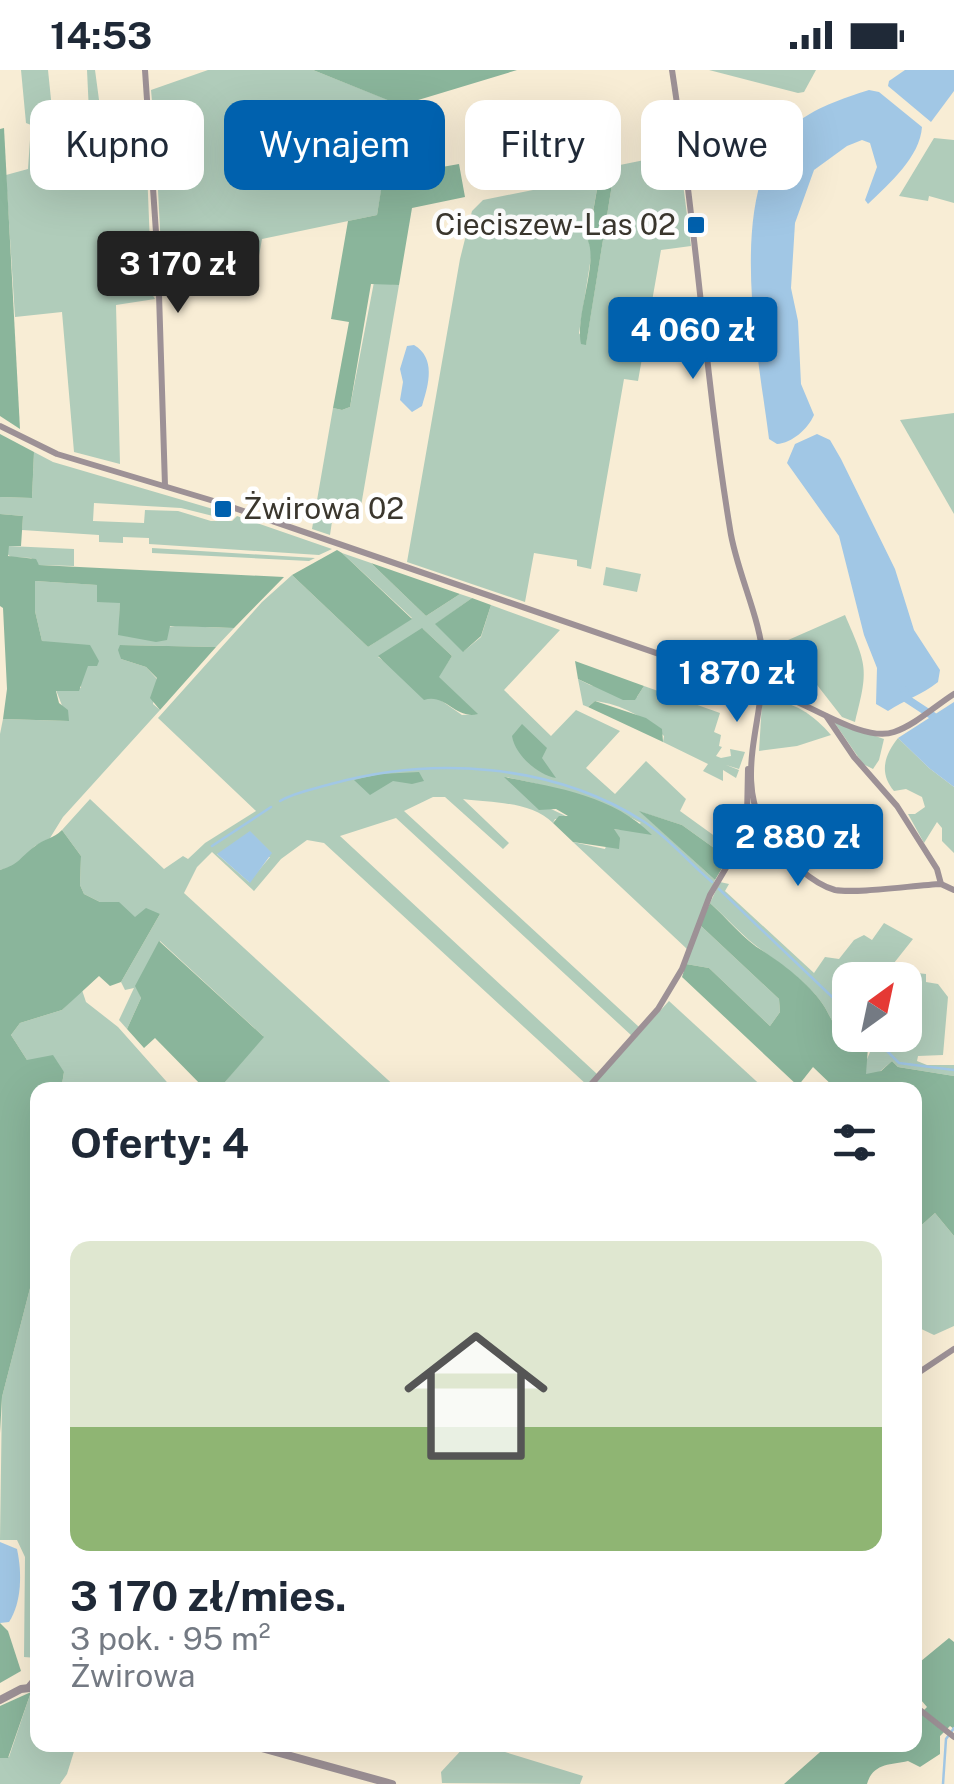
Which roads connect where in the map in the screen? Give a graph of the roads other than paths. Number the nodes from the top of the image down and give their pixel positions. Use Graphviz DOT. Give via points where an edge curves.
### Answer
graph roads {
  1 [pos="146,70"];
  2 [pos="672,70"];
  3 [pos="0,426"];
  4 [pos="165,486"];
  5 [pos="781,674"];
  6 [pos="767,680"];
  7 [pos="760,690"];
  8 [pos="954,694"];
  9 [pos="826,714"];
  10 [pos="750,763"];
  11 [pos="941,884"];
  12 [pos="954,890"];
  13 [pos="593,1082"];
  14 [pos="954,1349"];
  15 [pos="922,1370"];
  16 [pos="30,1688"];
  17 [pos="0,1700"];
  18 [pos="922,1712"];
  19 [pos="950,1735"];
  20 [pos="276,1752"];
  21 [pos="392,1784"];
  1 -- 4 [label="street"];
  2 -- 7 [label="street" via="730,529 763,652"];
  3 -- 4 [label="street" via="58,454"];
  4 -- 7 [label="street"];
  5 -- 6 [label="street"];
  7 -- 9 [label="street"];
  7 -- 10 [label="street"];
  8 -- 9 [label="street" via="890,734"];
  9 -- 11 [label="street" via="897,806"];
  10 -- 11 [label="street" via="766,832 817,881 844,891"];
  10 -- 13 [label="street" via="742,839 710,894 682,969 658,1008"];
  11 -- 12 [label="street"];
  14 -- 15 [label="street"];
  16 -- 17 [label="street"];
  18 -- 19 [label="street"];
  20 -- 21 [label="street"];
}
